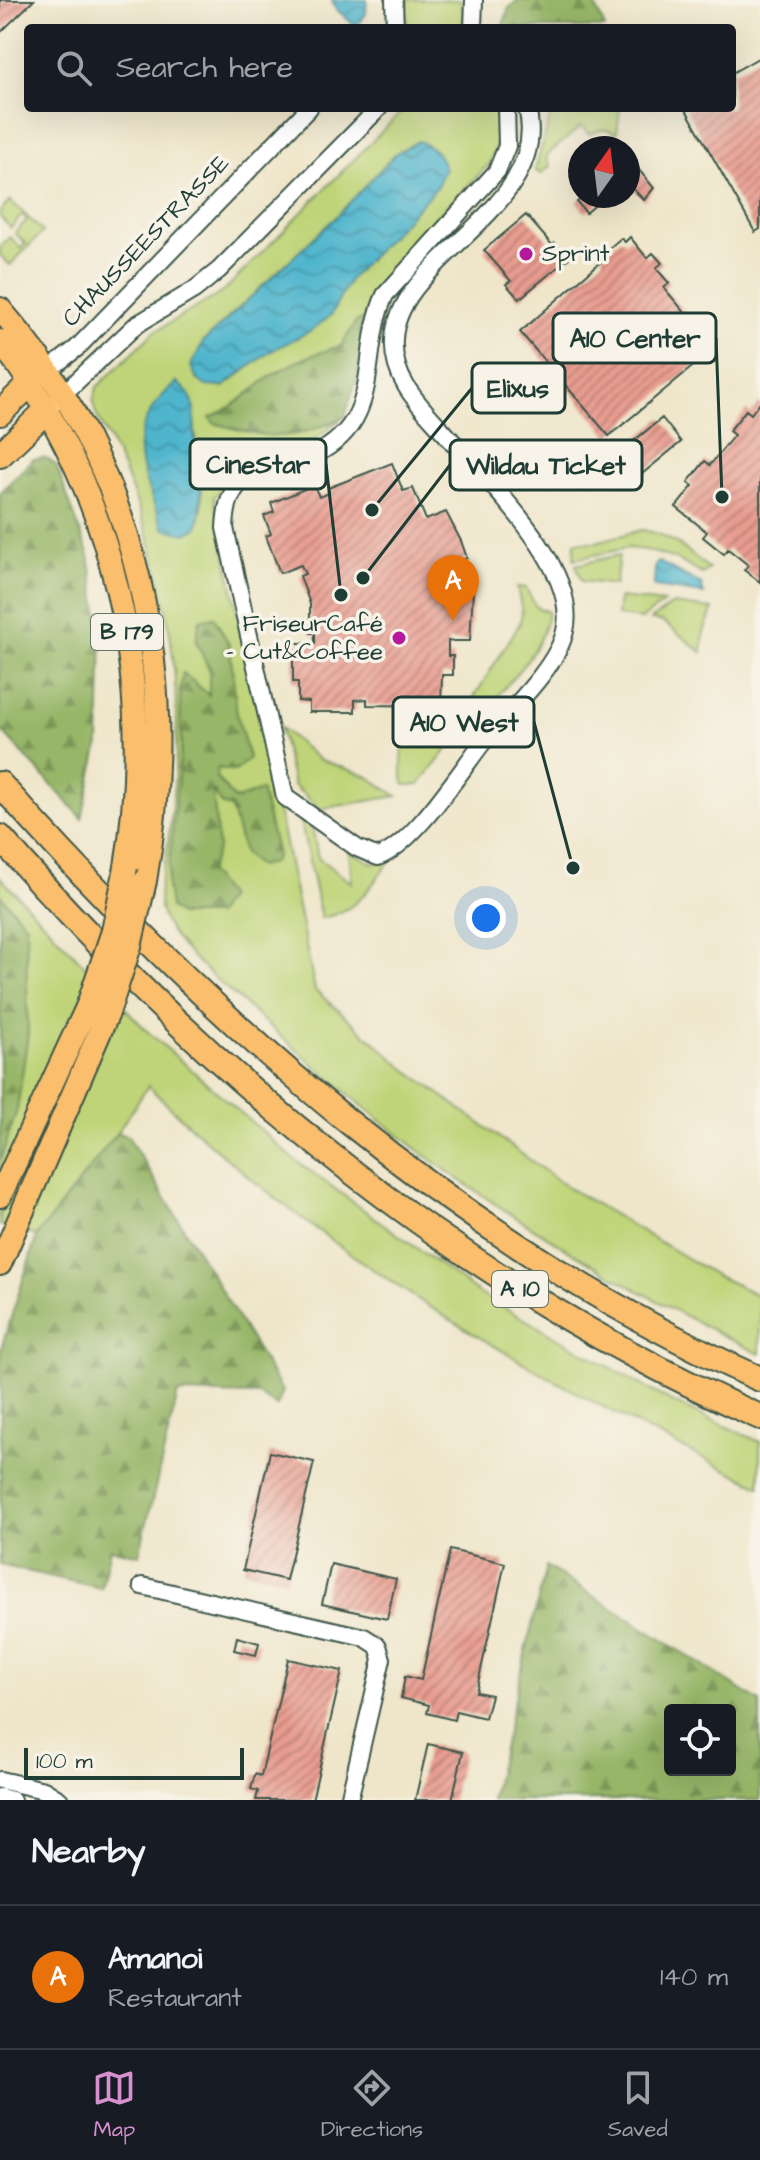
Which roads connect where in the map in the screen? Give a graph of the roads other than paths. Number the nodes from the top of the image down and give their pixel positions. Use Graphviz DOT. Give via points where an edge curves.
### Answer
graph roads {
  1 [pos="305,112"];
  2 [pos="375,112"];
  3 [pos="506,112"];
  4 [pos="527,112"];
  5 [pos="0,309"];
  6 [pos="0,341"];
  7 [pos="39,378"];
  8 [pos="63,394"];
  9 [pos="45,412"];
  10 [pos="0,413"];
  11 [pos="0,455"];
  12 [pos="0,784"];
  13 [pos="0,837"];
  14 [pos="98,1009"];
  15 [pos="0,1196"];
  16 [pos="0,1264"];
  17 [pos="760,1379"];
  18 [pos="760,1417"];
  19 [pos="142,1586"];
  20 [pos="0,1780"];
  21 [pos="0,1797"];
  22 [pos="12,1800"];
  23 [pos="60,1800"];
  24 [pos="349,1800"];
  1 -- 7 [label="street, CHAUSSEESTRASSE" via="77,348"];
  2 -- 8 [label="street, CHAUSSEESTRASSE" via="219,270 136,325"];
  3 -- 4 [label="street" via="507,146 497,171 385,295 375,320 366,395 356,418 315,455 239,484 226,514 285,797 378,857 406,837 499,726 552,658 565,631 567,612 557,572 406,388 393,340 412,293 519,173 528,147"];
  5 -- 7 [label="main road"];
  6 -- 7 [label="main road"];
  7 -- 8 [label="main road"];
  7 -- 9 [label="main road, B 179"];
  7 -- 10 [label="highway"];
  8 -- 9 [label="street, CHAUSSEESTRASSE"];
  8 -- 14 [label="main road, B 179, bridge" via="122,519 152,637 160,745 145,881 130,946"];
  9 -- 11 [label="highway"];
  9 -- 14 [label="main road, B 179, bridge" via="94,513 125,615 135,683 137,791"];
  12 -- 17 [label="highway, A 10" via="217,1010 425,1182 629,1313"];
  13 -- 18 [label="highway, A 10" via="160,1008 271,1106 402,1209 508,1282 608,1341"];
  14 -- 15 [label="main road, B 179"];
  14 -- 16 [label="main road, B 179"];
  19 -- 24 [label="street" via="364,1637 378,1646 382,1659"];
  20 -- 23 [label="street" via="44,1790"];
  21 -- 22 [label="street"];
}
